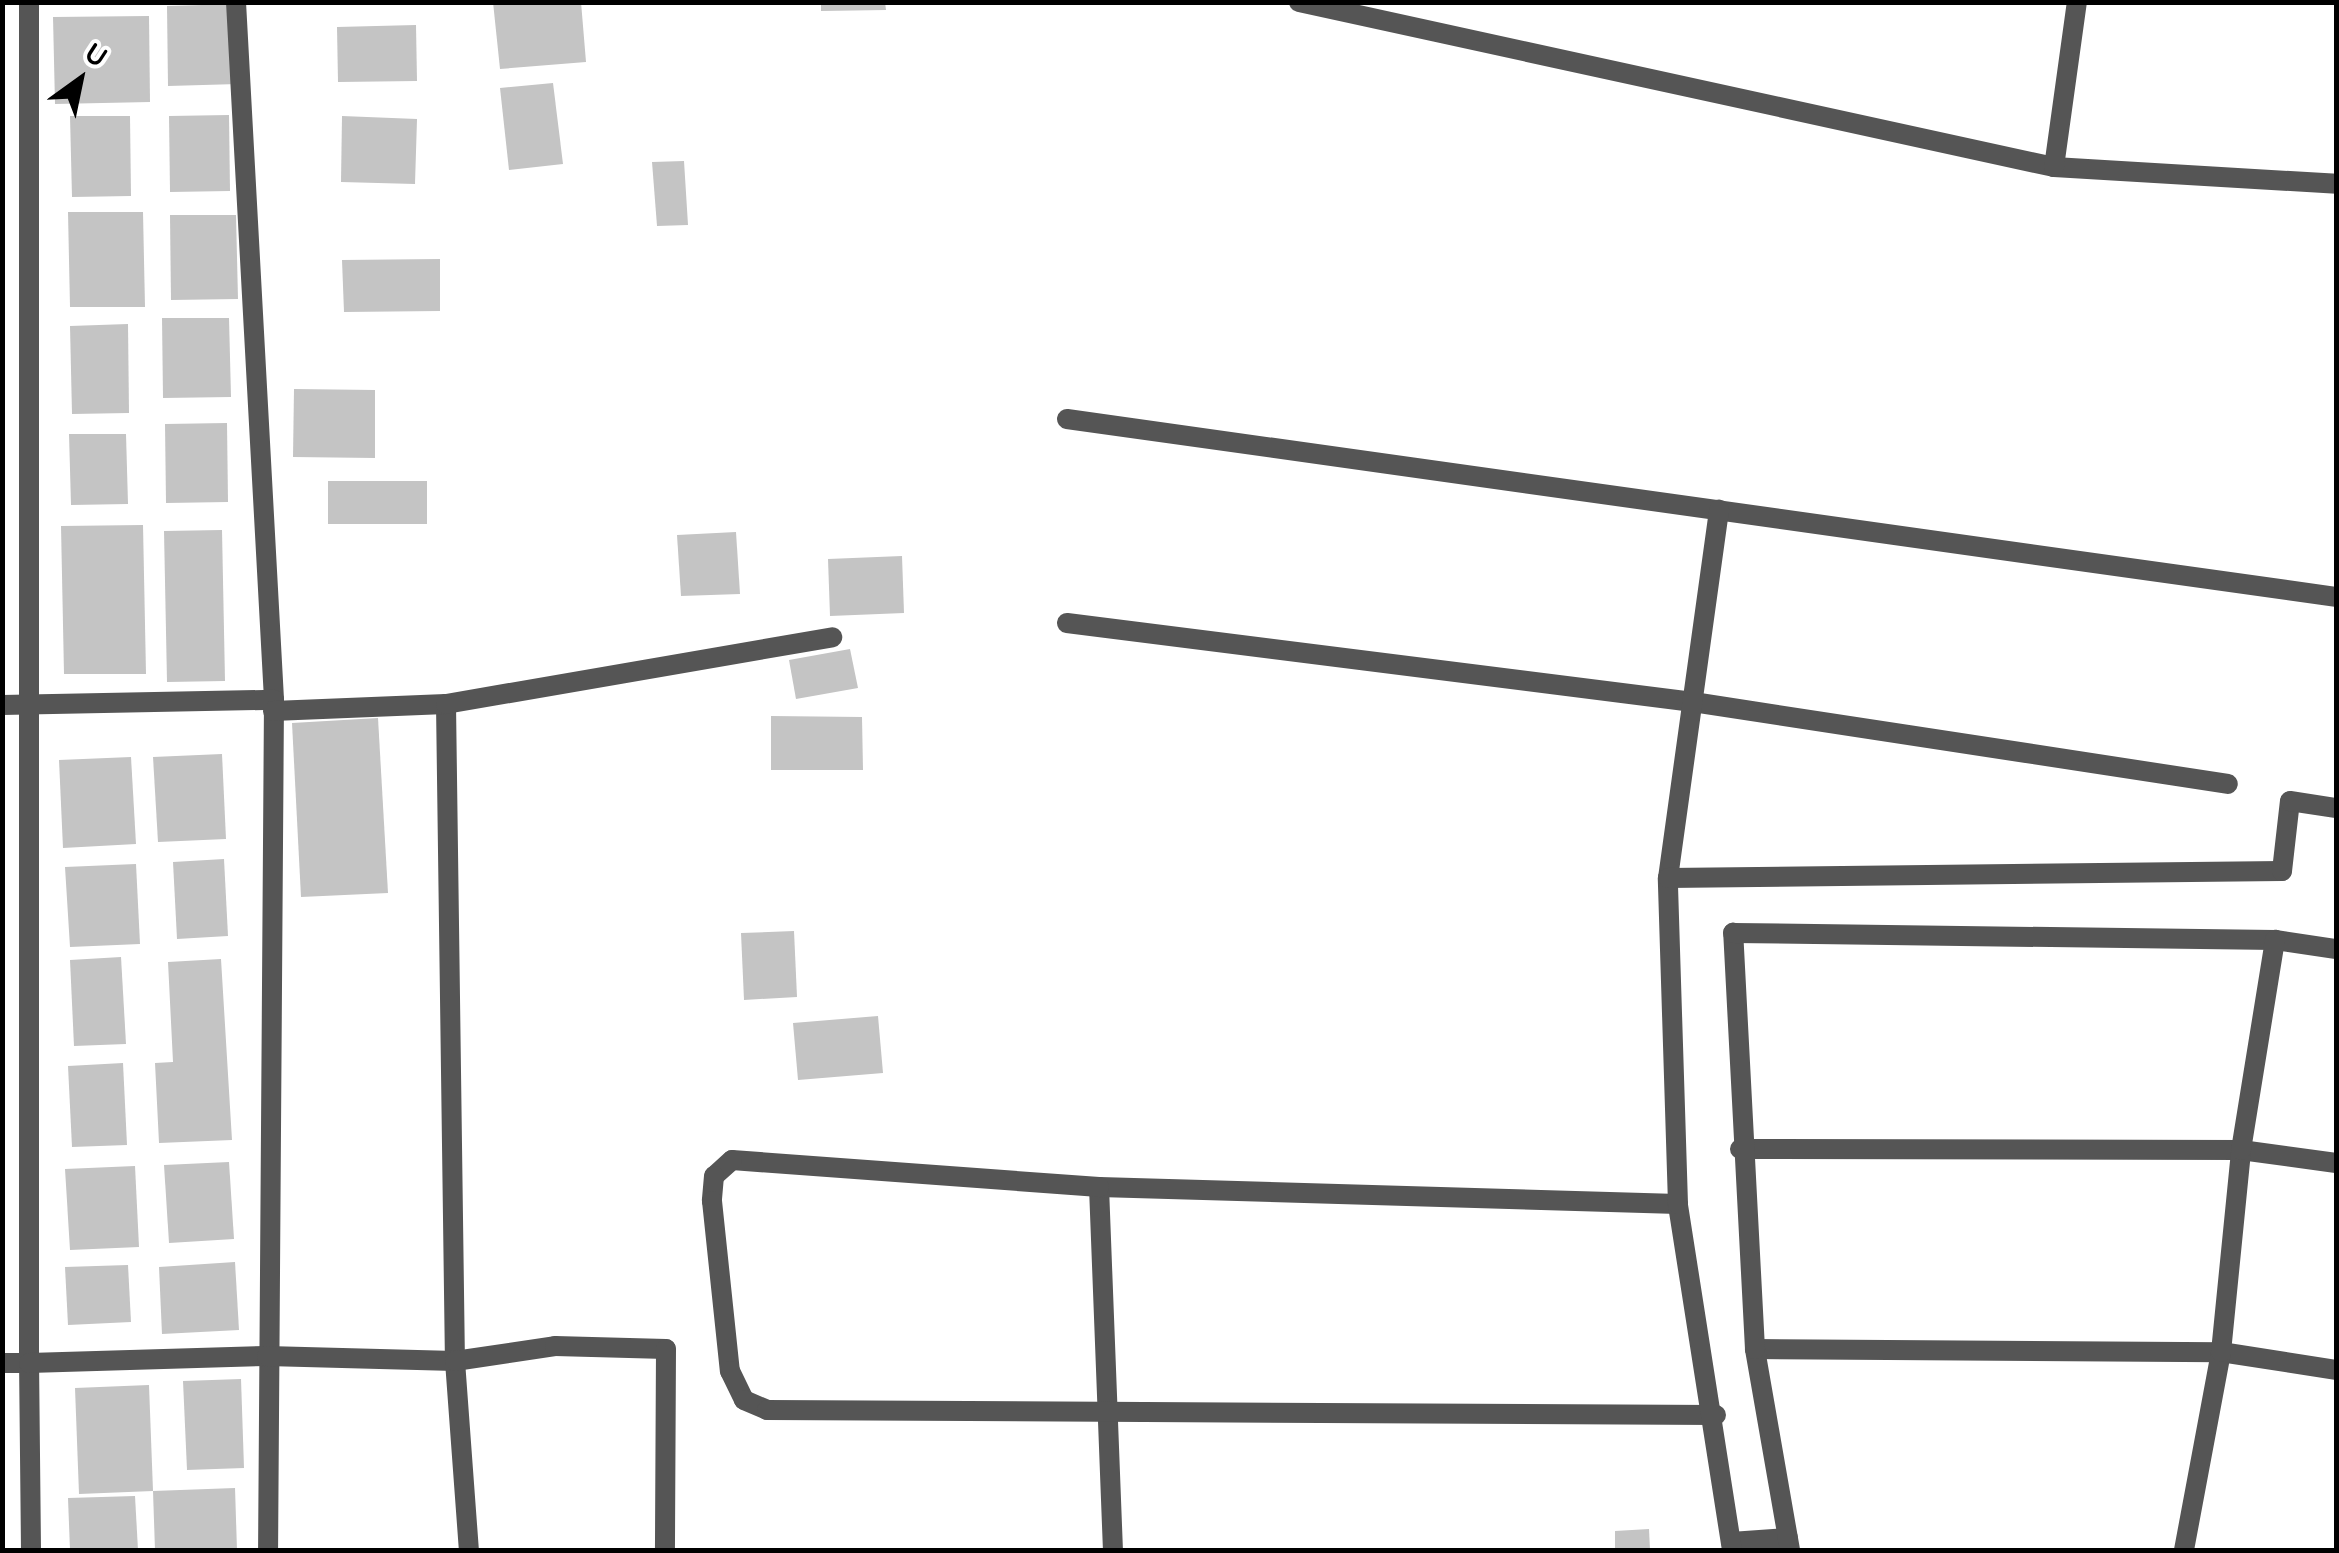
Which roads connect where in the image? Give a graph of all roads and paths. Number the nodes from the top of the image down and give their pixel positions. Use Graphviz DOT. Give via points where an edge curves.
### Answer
graph roads {
  1 [pos="28,2"];
  2 [pos="236,2"];
  3 [pos="1299,2"];
  4 [pos="2077,2"];
  5 [pos="2054,167"];
  6 [pos="2336,184"];
  7 [pos="1067,419"];
  8 [pos="1719,510"];
  9 [pos="2336,597"];
  10 [pos="1066,623"];
  11 [pos="832,637"];
  12 [pos="1693,702"];
  13 [pos="27,704"];
  14 [pos="446,704"];
  15 [pos="2,705"];
  16 [pos="274,705"];
  17 [pos="2228,784"];
  18 [pos="2336,808"];
  19 [pos="1668,878"];
  20 [pos="2274,940"];
  21 [pos="2336,949"];
  22 [pos="1740,1148"];
  23 [pos="2241,1150"];
  24 [pos="2336,1163"];
  25 [pos="1099,1186"];
  26 [pos="1678,1204"];
  27 [pos="1755,1349"];
  28 [pos="2221,1352"];
  29 [pos="267,1356"];
  30 [pos="455,1360"];
  31 [pos="2,1363"];
  32 [pos="29,1363"];
  33 [pos="2336,1370"];
  34 [pos="1105,1408"];
  35 [pos="1716,1414"];
  36 [pos="1789,1544"];
  37 [pos="1731,1546"];
  38 [pos="30,1550"];
  39 [pos="268,1550"];
  40 [pos="468,1550"];
  41 [pos="665,1550"];
  42 [pos="1113,1550"];
  43 [pos="2184,1550"];
  1 -- 13 [label="street"];
  2 -- 16 [label="street"];
  3 -- 5 [label="street"];
  4 -- 5 [label="street"];
  5 -- 6 [label="street"];
  7 -- 8 [label="street"];
  8 -- 9 [label="street"];
  8 -- 12 [label="street"];
  10 -- 12 [label="street"];
  11 -- 14 [label="street"];
  12 -- 17 [label="street"];
  12 -- 19 [label="street"];
  13 -- 15 [label="street"];
  13 -- 16 [label="street"];
  13 -- 32 [label="street"];
  14 -- 16 [label="street"];
  14 -- 30 [label="street"];
  16 -- 29 [label="street"];
  18 -- 19 [label="street" via="2290,801 2282,871"];
  19 -- 26 [label="street"];
  20 -- 21 [label="street"];
  20 -- 22 [label="street" via="1734,933"];
  20 -- 23 [label="street"];
  22 -- 23 [label="street"];
  22 -- 27 [label="street"];
  23 -- 24 [label="street"];
  23 -- 28 [label="street"];
  25 -- 26 [label="street"];
  25 -- 34 [label="street"];
  25 -- 34 [label="street" via="732,1160 714,1176 712,1201 730,1371 744,1400 767,1410"];
  26 -- 35 [label="street"];
  27 -- 28 [label="street"];
  27 -- 36 [label="street"];
  28 -- 33 [label="street"];
  28 -- 43 [label="street"];
  29 -- 30 [label="street"];
  29 -- 32 [label="street"];
  29 -- 39 [label="street"];
  30 -- 40 [label="street"];
  30 -- 41 [label="street" via="556,1346 666,1350"];
  31 -- 32 [label="street"];
  32 -- 38 [label="street"];
  34 -- 35 [label="street"];
  34 -- 42 [label="street"];
  35 -- 37 [label="street"];
  36 -- 37 [label="street"];
}
